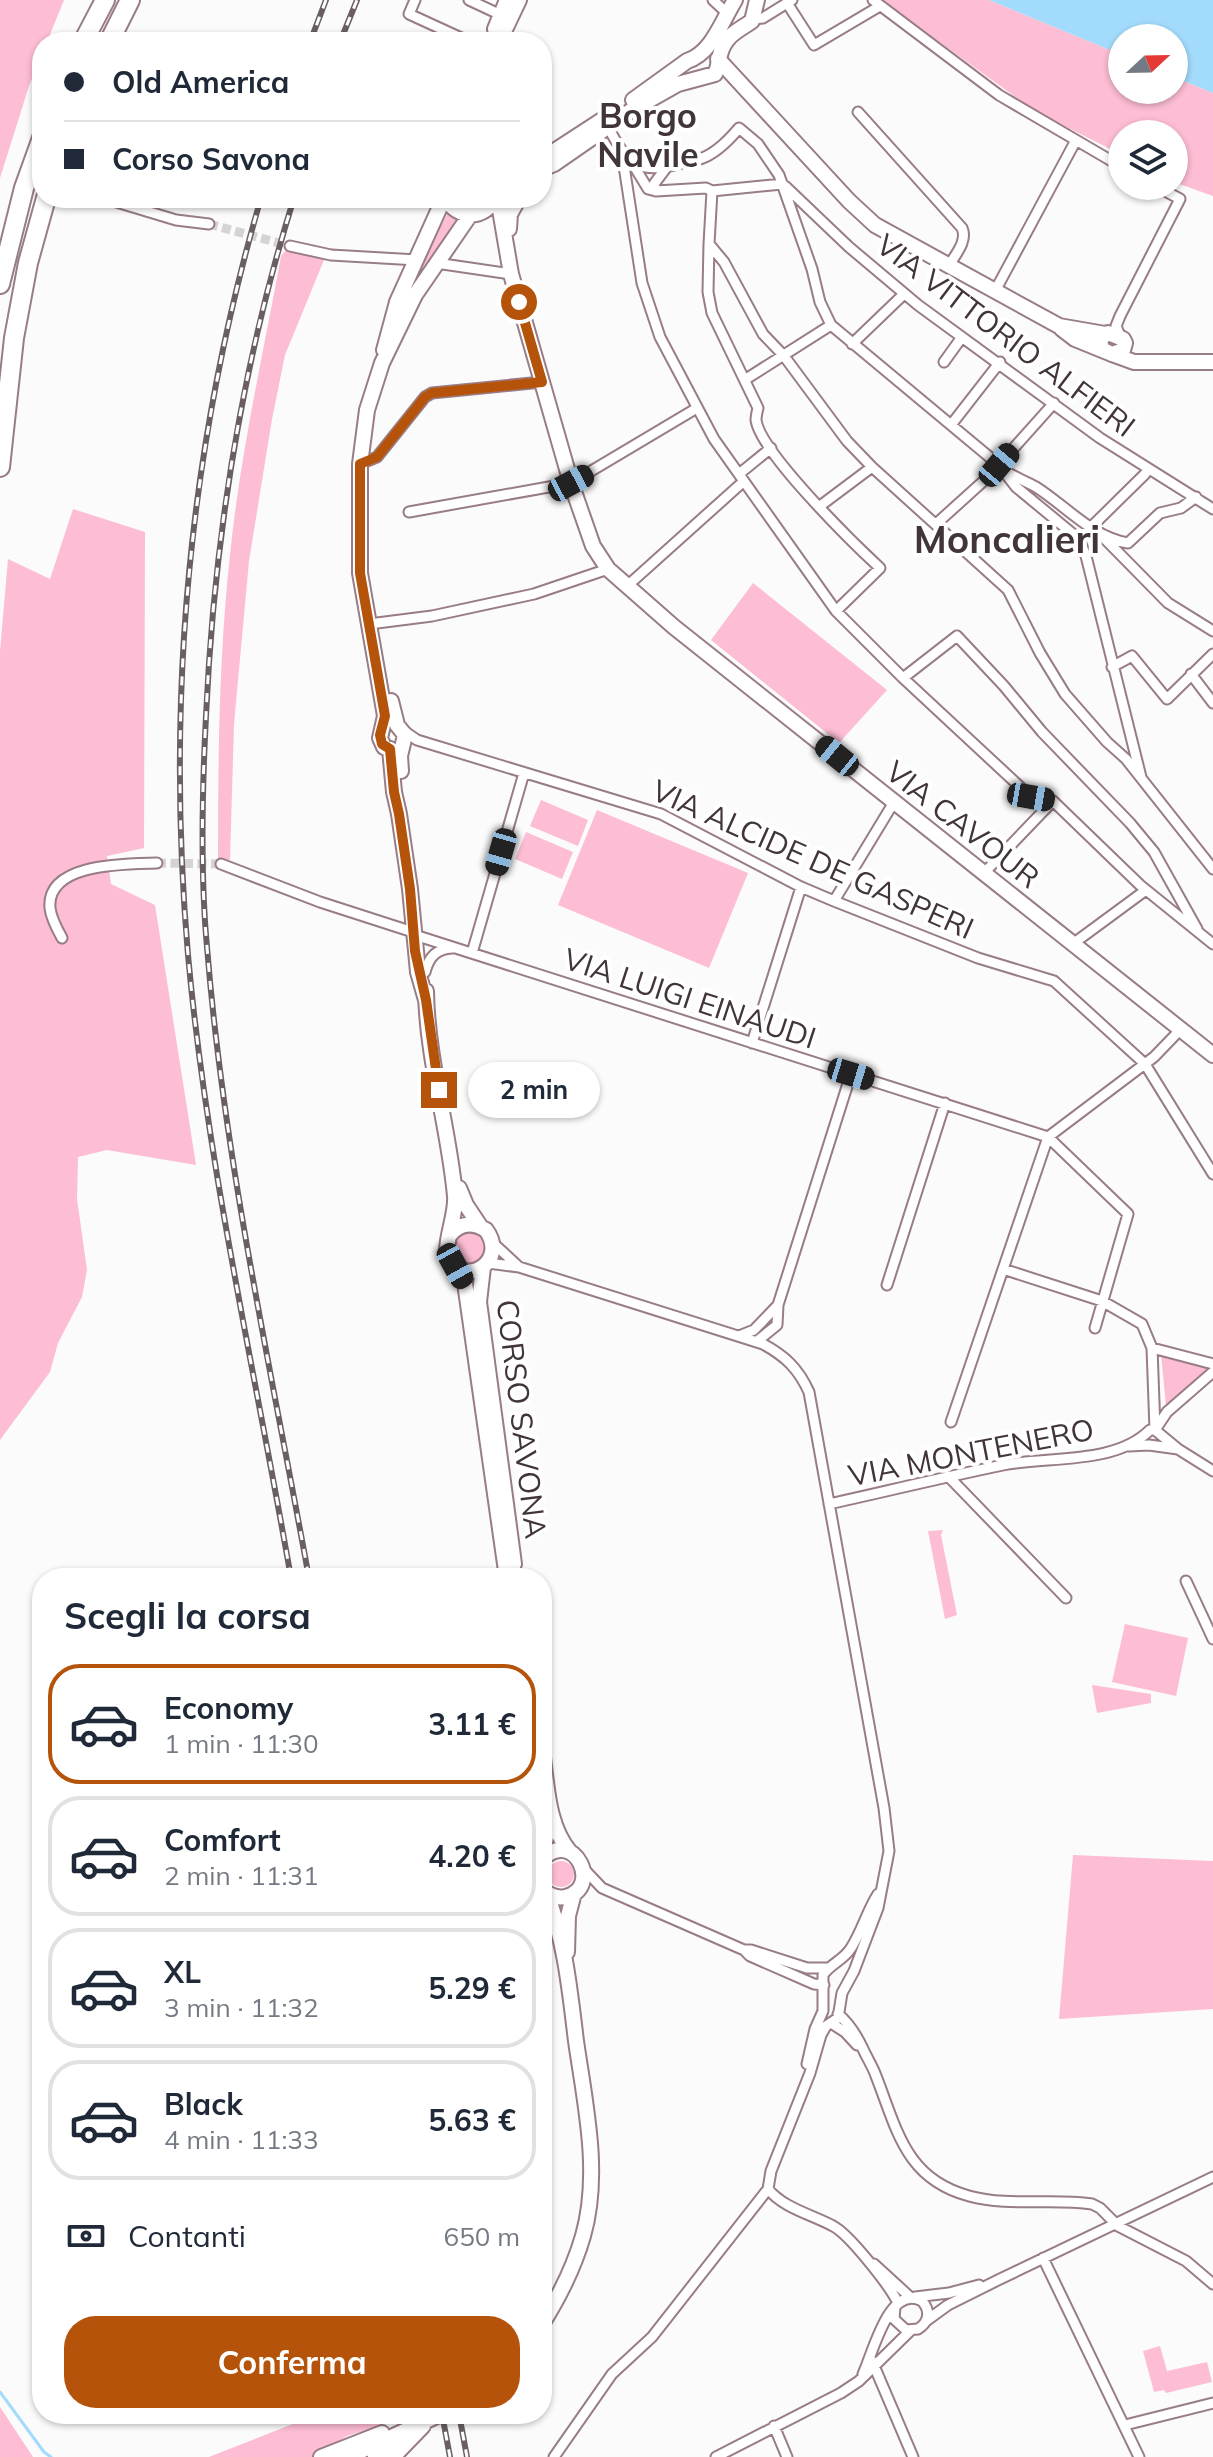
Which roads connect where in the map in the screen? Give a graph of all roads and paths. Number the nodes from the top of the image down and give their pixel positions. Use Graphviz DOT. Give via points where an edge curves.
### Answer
graph roads {
  1 [pos="105,0"];
  2 [pos="130,0"];
  3 [pos="415,0"];
  4 [pos="469,0"];
  5 [pos="507,0"];
  6 [pos="519,0"];
  7 [pos="713,0"];
  8 [pos="790,1"];
  9 [pos="733,3"];
  10 [pos="877,3"];
  11 [pos="754,7"];
  12 [pos="501,15"];
  13 [pos="88,32"];
  14 [pos="114,32"];
  15 [pos="448,32"];
  16 [pos="494,32"];
  17 [pos="504,32"];
  18 [pos="706,56"];
  19 [pos="705,76"];
  20 [pos="744,88"];
  21 [pos="858,112"];
  22 [pos="608,127"];
  23 [pos="1075,142"];
  24 [pos="622,153"];
  25 [pos="1108,160"];
  26 [pos="631,161"];
  27 [pos="552,162"];
  28 [pos="552,163"];
  29 [pos="32,166"];
  30 [pos="666,168"];
  31 [pos="782,184"];
  32 [pos="656,191"];
  33 [pos="712,191"];
  34 [pos="1179,200"];
  35 [pos="43,208"];
  36 [pos="136,208"];
  37 [pos="440,208"];
  38 [pos="453,208"];
  39 [pos="489,208"];
  40 [pos="501,208"];
  41 [pos="513,208"];
  42 [pos="474,214"];
  43 [pos="209,224"];
  44 [pos="709,244"];
  45 [pos="290,246"];
  46 [pos="507,257"];
  47 [pos="417,260"];
  48 [pos="436,263"];
  49 [pos="948,267"];
  50 [pos="511,274"];
  51 [pos="0,284"];
  52 [pos="995,291"];
  53 [pos="904,294"];
  54 [pos="831,325"];
  55 [pos="1059,326"];
  56 [pos="962,337"];
  57 [pos="1114,337"];
  58 [pos="852,344"];
  59 [pos="1109,353"];
  60 [pos="784,356"];
  61 [pos="944,362"];
  62 [pos="1000,362"];
  63 [pos="1151,362"];
  64 [pos="1213,362"];
  65 [pos="382,363"];
  66 [pos="746,379"];
  67 [pos="542,382"];
  68 [pos="1054,403"];
  69 [pos="697,408"];
  70 [pos="951,425"];
  71 [pos="771,448"];
  72 [pos="360,464"];
  73 [pos="999,465"];
  74 [pos="0,467"];
  75 [pos="872,467"];
  76 [pos="1148,469"];
  77 [pos="1008,473"];
  78 [pos="741,478"];
  79 [pos="571,483"];
  80 [pos="1196,497"];
  81 [pos="820,506"];
  82 [pos="1213,509"];
  83 [pos="409,512"];
  84 [pos="936,524"];
  85 [pos="1096,531"];
  86 [pos="360,539"];
  87 [pos="1079,539"];
  88 [pos="608,569"];
  89 [pos="626,587"];
  90 [pos="836,611"];
  91 [pos="377,623"];
  92 [pos="1213,630"];
  93 [pos="1213,654"];
  94 [pos="1112,667"];
  95 [pos="1191,674"];
  96 [pos="903,678"];
  97 [pos="1213,703"];
  98 [pos="399,738"];
  99 [pos="524,773"];
  100 [pos="1141,777"];
  101 [pos="1053,801"];
  102 [pos="894,802"];
  103 [pos="157,863"];
  104 [pos="221,864"];
  105 [pos="1213,869"];
  106 [pos="984,873"];
  107 [pos="801,887"];
  108 [pos="1146,890"];
  109 [pos="834,901"];
  110 [pos="1199,933"];
  111 [pos="417,934"];
  112 [pos="62,938"];
  113 [pos="1074,943"];
  114 [pos="1213,944"];
  115 [pos="455,948"];
  116 [pos="472,953"];
  117 [pos="425,972"];
  118 [pos="426,1000"];
  119 [pos="1181,1029"];
  120 [pos="752,1043"];
  121 [pos="1213,1055"];
  122 [pos="1145,1064"];
  123 [pos="851,1074"];
  124 [pos="945,1103"];
  125 [pos="1048,1137"];
  126 [pos="453,1171"];
  127 [pos="1213,1174"];
  128 [pos="480,1226"];
  129 [pos="450,1235"];
  130 [pos="493,1243"];
  131 [pos="485,1265"];
  132 [pos="455,1266"];
  133 [pos="519,1267"];
  134 [pos="1003,1269"];
  135 [pos="887,1285"];
  136 [pos="1102,1301"];
  137 [pos="778,1305"];
  138 [pos="1095,1328"];
  139 [pos="738,1336"];
  140 [pos="756,1342"];
  141 [pos="1152,1348"];
  142 [pos="1213,1364"];
  143 [pos="1213,1372"];
  144 [pos="951,1422"];
  145 [pos="1158,1433"];
  146 [pos="1150,1442"];
  147 [pos="1178,1449"];
  148 [pos="1213,1471"];
  149 [pos="948,1476"];
  150 [pos="829,1504"];
  151 [pos="506,1568"];
  152 [pos="515,1568"];
  153 [pos="1186,1581"];
  154 [pos="1066,1598"];
  155 [pos="1213,1639"];
  156 [pos="552,1809"];
  157 [pos="552,1852"];
  158 [pos="570,1852"];
  159 [pos="584,1869"];
  160 [pos="602,1888"];
  161 [pos="576,1891"];
  162 [pos="880,1891"];
  163 [pos="552,1894"];
  164 [pos="552,1917"];
  165 [pos="744,1950"];
  166 [pos="566,1964"];
  167 [pos="829,1968"];
  168 [pos="846,1984"];
  169 [pos="824,1986"];
  170 [pos="838,2013"];
  171 [pos="826,2018"];
  172 [pos="863,2049"];
  173 [pos="1213,2177"];
  174 [pos="768,2189"];
  175 [pos="1115,2223"];
  176 [pos="1043,2258"];
  177 [pos="866,2259"];
  178 [pos="998,2280"];
  179 [pos="1213,2284"];
  180 [pos="912,2297"];
  181 [pos="552,2305"];
  182 [pos="896,2305"];
  183 [pos="926,2321"];
  184 [pos="910,2331"];
  185 [pos="872,2362"];
  186 [pos="1213,2403"];
  187 [pos="425,2424"];
  188 [pos="1125,2425"];
  189 [pos="774,2426"];
  190 [pos="409,2434"];
  191 [pos="321,2457"];
  192 [pos="348,2457"];
  193 [pos="375,2457"];
  194 [pos="393,2457"];
  195 [pos="554,2457"];
  196 [pos="716,2457"];
  197 [pos="787,2457"];
  198 [pos="913,2457"];
  199 [pos="1139,2457"];
  1 -- 13 [label="highway"];
  2 -- 14 [label="highway"];
  3 -- 15 [label="street" via="409,14"];
  4 -- 12 [label="street"];
  5 -- 12 [label="main road"];
  6 -- 17 [label="main road"];
  7 -- 9 [label="street"];
  8 -- 10 [label="street" via="814,45"];
  8 -- 11 [label="street" via="774,10"];
  9 -- 18 [label="main road"];
  10 -- 23 [label="street" via="999,95"];
  11 -- 18 [label="main road" via="724,44"];
  12 -- 16 [label="main road"];
  18 -- 19 [label="main road" via="694,70"];
  18 -- 19 [label="main road" via="717,71"];
  18 -- 20 [label="main road" via="734,73"];
  18 -- 27 [label="main road"];
  19 -- 20 [label="main road"];
  19 -- 22 [label="main road" via="678,84"];
  20 -- 49 [label="main road" via="868,219"];
  21 -- 49 [label="street" via="962,228 963,240"];
  22 -- 24 [label="street"];
  22 -- 28 [label="main road"];
  23 -- 25 [label="street"];
  23 -- 52 [label="street"];
  24 -- 26 [label="street"];
  24 -- 69 [label="street" via="642,283 660,337"];
  26 -- 30 [label="street" via="643,168"];
  26 -- 32 [label="street" via="648,189"];
  29 -- 51 [label="highway"];
  30 -- 31 [label="street" via="700,159 739,128 758,144"];
  30 -- 32 [label="street" via="654,184"];
  31 -- 33 [label="street"];
  31 -- 53 [label="street, VIA VITTORIO ALFIERI"];
  31 -- 54 [label="street"];
  32 -- 33 [label="street"];
  33 -- 44 [label="street"];
  34 -- 57 [label="street"];
  35 -- 74 [label="highway" via="14,338"];
  36 -- 43 [label="street"];
  37 -- 47 [label="main road"];
  38 -- 42 [label="main road, VIA CAVOUR"];
  39 -- 42 [label="main road"];
  40 -- 46 [label="main road, VIA CAVOUR"];
  41 -- 46 [label="main road"];
  42 -- 46 [label="main road, VIA CAVOUR" via="487,217 495,227"];
  42 -- 48 [label="main road"];
  44 -- 60 [label="street" via="763,334"];
  44 -- 66 [label="street" via="712,313"];
  45 -- 47 [label="street" via="331,255"];
  46 -- 50 [label="main road, VIA CAVOUR"];
  47 -- 65 [label="main road" via="388,329"];
  48 -- 50 [label="street"];
  48 -- 65 [label="main road"];
  49 -- 52 [label="main road"];
  50 -- 67 [label="main road, VIA CAVOUR"];
  52 -- 55 [label="main road"];
  53 -- 56 [label="street, VIA VITTORIO ALFIERI"];
  53 -- 58 [label="street"];
  54 -- 58 [label="street"];
  54 -- 60 [label="street"];
  55 -- 57 [label="main road"];
  55 -- 59 [label="main road"];
  56 -- 61 [label="street"];
  56 -- 62 [label="street, VIA VITTORIO ALFIERI"];
  57 -- 59 [label="main road" via="1099,343"];
  57 -- 63 [label="main road"];
  58 -- 70 [label="street"];
  59 -- 63 [label="main road"];
  60 -- 66 [label="street"];
  60 -- 75 [label="street"];
  62 -- 68 [label="street, VIA VITTORIO ALFIERI"];
  62 -- 70 [label="street"];
  63 -- 64 [label="main road"];
  65 -- 72 [label="main road" via="367,410"];
  66 -- 71 [label="street" via="758,408 759,430"];
  67 -- 72 [label="street" via="432,393 377,457"];
  67 -- 79 [label="main road, VIA CAVOUR"];
  68 -- 73 [label="street"];
  68 -- 76 [label="street, VIA VITTORIO ALFIERI"];
  69 -- 78 [label="street"];
  69 -- 79 [label="street"];
  70 -- 73 [label="street"];
  71 -- 78 [label="street"];
  71 -- 81 [label="street"];
  72 -- 86 [label="main road"];
  73 -- 77 [label="street"];
  73 -- 84 [label="street"];
  75 -- 81 [label="street"];
  75 -- 84 [label="street"];
  76 -- 80 [label="street, VIA VITTORIO ALFIERI"];
  76 -- 85 [label="street"];
  77 -- 85 [label="street"];
  77 -- 87 [label="street" via="1016,487"];
  78 -- 89 [label="street"];
  78 -- 90 [label="street"];
  79 -- 83 [label="street"];
  79 -- 88 [label="main road, VIA CAVOUR" via="593,546"];
  80 -- 82 [label="street, VIA VITTORIO ALFIERI"];
  80 -- 85 [label="street" via="1160,513 1128,543"];
  81 -- 90 [label="street" via="880,568"];
  84 -- 100 [label="street" via="1008,590 1065,694"];
  85 -- 87 [label="street"];
  85 -- 92 [label="street" via="1168,603"];
  86 -- 91 [label="main road"];
  86 -- 98 [label="main road" via="360,573 384,710"];
  87 -- 94 [label="street"];
  88 -- 89 [label="main road, VIA CAVOUR"];
  88 -- 91 [label="street" via="534,594"];
  89 -- 102 [label="main road, VIA CAVOUR"];
  90 -- 96 [label="street"];
  91 -- 98 [label="main road"];
  93 -- 95 [label="street"];
  94 -- 95 [label="street" via="1132,656 1167,699"];
  94 -- 100 [label="street"];
  95 -- 97 [label="street"];
  96 -- 101 [label="street" via="1031,797"];
  96 -- 110 [label="street" via="957,636 1146,842"];
  98 -- 99 [label="street, VIA ALCIDE DE GASPERI"];
  98 -- 111 [label="main road" via="399,814"];
  99 -- 107 [label="street, VIA ALCIDE DE GASPERI" via="661,814"];
  99 -- 116 [label="street"];
  100 -- 105 [label="street"];
  101 -- 106 [label="street"];
  101 -- 108 [label="street"];
  102 -- 106 [label="main road, VIA CAVOUR"];
  102 -- 109 [label="street"];
  103 -- 112 [label="street" via="88,869 60,883 50,907"];
  104 -- 111 [label="street, VIA LUIGI EINAUDI"];
  106 -- 113 [label="main road, VIA CAVOUR"];
  107 -- 109 [label="street, VIA ALCIDE DE GASPERI"];
  107 -- 120 [label="street"];
  108 -- 110 [label="street"];
  108 -- 113 [label="street"];
  109 -- 122 [label="street, VIA ALCIDE DE GASPERI" via="978,958 1054,981"];
  110 -- 114 [label="street"];
  111 -- 115 [label="street, VIA LUIGI EINAUDI"];
  111 -- 117 [label="main road"];
  111 -- 118 [label="main road" via="418,972"];
  113 -- 119 [label="main road, VIA CAVOUR"];
  115 -- 116 [label="street, VIA LUIGI EINAUDI"];
  115 -- 117 [label="street" via="438,951"];
  116 -- 120 [label="street, VIA LUIGI EINAUDI"];
  117 -- 118 [label="main road"];
  118 -- 126 [label="main road"];
  119 -- 121 [label="main road, VIA CAVOUR"];
  119 -- 122 [label="street"];
  120 -- 123 [label="street, VIA LUIGI EINAUDI"];
  122 -- 125 [label="street"];
  122 -- 127 [label="street, VIA ALCIDE DE GASPERI"];
  123 -- 124 [label="street, VIA LUIGI EINAUDI"];
  123 -- 137 [label="street"];
  124 -- 125 [label="street, VIA LUIGI EINAUDI"];
  124 -- 135 [label="street"];
  125 -- 134 [label="street"];
  125 -- 136 [label="street" via="1128,1214"];
  126 -- 128 [label="main road"];
  126 -- 129 [label="main road" via="457,1210"];
  128 -- 129 [label="main road" via="463,1225"];
  128 -- 130 [label="main road"];
  129 -- 132 [label="main road" via="446,1248"];
  130 -- 131 [label="main road"];
  130 -- 133 [label="street"];
  131 -- 132 [label="main road" via="466,1271"];
  131 -- 133 [label="street"];
  131 -- 152 [label="main road, CORSO SAVONA" via="479,1302"];
  132 -- 151 [label="main road, CORSO SAVONA" via="465,1283"];
  133 -- 139 [label="street"];
  134 -- 136 [label="street"];
  134 -- 144 [label="street"];
  136 -- 138 [label="street"];
  136 -- 141 [label="street" via="1142,1324"];
  137 -- 139 [label="street" via="754,1330"];
  137 -- 140 [label="street" via="777,1325"];
  139 -- 140 [label="street"];
  140 -- 150 [label="street" via="788,1359 809,1392"];
  141 -- 142 [label="street"];
  141 -- 145 [label="street"];
  143 -- 145 [label="street" via="1167,1412"];
  145 -- 146 [label="street" via="1159,1444"];
  145 -- 146 [label="street, VIA MONTENERO" via="1150,1430"];
  145 -- 147 [label="street"];
  146 -- 147 [label="street"];
  146 -- 149 [label="street, VIA MONTENERO" via="1093,1456"];
  147 -- 148 [label="street"];
  149 -- 150 [label="street, VIA MONTENERO"];
  149 -- 154 [label="street"];
  150 -- 162 [label="street" via="888,1834"];
  153 -- 155 [label="street"];
  156 -- 158 [label="main road" via="555,1827"];
  157 -- 158 [label="main road"];
  158 -- 159 [label="main road"];
  159 -- 160 [label="street"];
  159 -- 161 [label="main road"];
  160 -- 161 [label="street"];
  160 -- 165 [label="street"];
  161 -- 163 [label="main road"];
  161 -- 166 [label="main road" via="568,1916"];
  162 -- 167 [label="street" via="853,1946"];
  162 -- 168 [label="street"];
  164 -- 166 [label="main road"];
  165 -- 167 [label="street" via="807,1968"];
  165 -- 169 [label="street"];
  166 -- 181 [label="main road" via="590,2152 589,2197 583,2234"];
  167 -- 168 [label="street" via="843,1969"];
  167 -- 169 [label="street"];
  168 -- 169 [label="street" via="833,1991"];
  168 -- 170 [label="street"];
  169 -- 171 [label="street"];
  170 -- 171 [label="street" via="830,2007"];
  170 -- 172 [label="street"];
  171 -- 172 [label="street"];
  171 -- 174 [label="street" via="815,2029 804,2082"];
  172 -- 175 [label="street" via="902,2144 925,2174 970,2196 1092,2204"];
  173 -- 175 [label="street"];
  174 -- 177 [label="street" via="842,2231"];
  174 -- 195 [label="street" via="652,2337 612,2374"];
  175 -- 176 [label="street"];
  175 -- 179 [label="street" via="1171,2252"];
  176 -- 178 [label="street"];
  176 -- 188 [label="street"];
  177 -- 180 [label="street"];
  177 -- 182 [label="street"];
  178 -- 180 [label="street"];
  178 -- 183 [label="street"];
  180 -- 182 [label="street"];
  180 -- 183 [label="street" via="925,2304"];
  182 -- 184 [label="street" via="896,2323"];
  182 -- 185 [label="street" via="879,2333"];
  183 -- 184 [label="street"];
  184 -- 185 [label="street"];
  185 -- 189 [label="street" via="859,2381 841,2393"];
  185 -- 198 [label="street"];
  186 -- 188 [label="street"];
  187 -- 190 [label="main road"];
  188 -- 199 [label="street"];
  189 -- 196 [label="street"];
  189 -- 197 [label="street"];
  190 -- 191 [label="main road" via="378,2433"];
  190 -- 192 [label="main road"];
  190 -- 193 [label="main road"];
  190 -- 194 [label="main road"];
}
